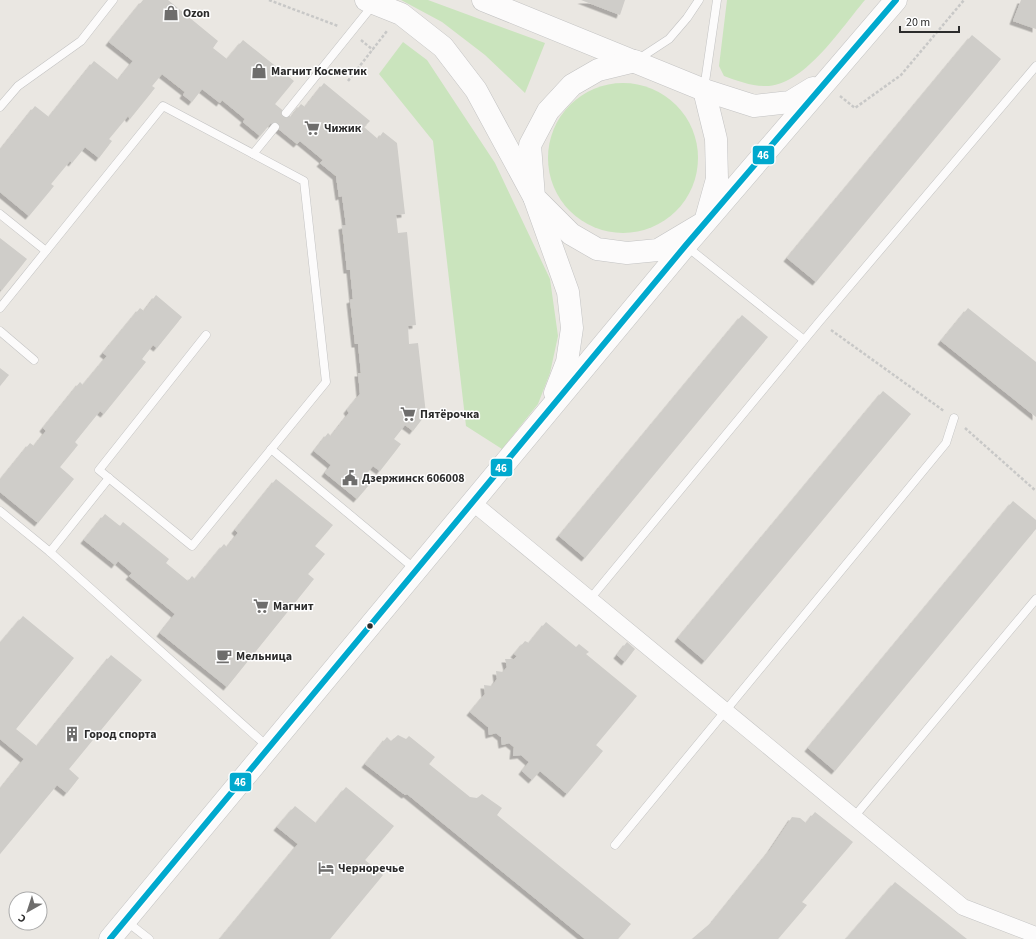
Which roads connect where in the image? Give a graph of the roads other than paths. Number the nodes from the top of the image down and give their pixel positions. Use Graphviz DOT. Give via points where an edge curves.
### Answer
graph roads {
  1 [pos="113,0"];
  2 [pos="483,0"];
  3 [pos="699,0"];
  4 [pos="717,0"];
  5 [pos="896,0"];
  6 [pos="370,2"];
  7 [pos="635,61"];
  8 [pos="1036,66"];
  9 [pos="824,82"];
  10 [pos="704,90"];
  11 [pos="0,107"];
  12 [pos="286,113"];
  13 [pos="275,127"];
  14 [pos="253,154"];
  15 [pos="534,197"];
  16 [pos="0,214"];
  17 [pos="705,222"];
  18 [pos="686,245"];
  19 [pos="46,252"];
  20 [pos="0,308"];
  21 [pos="0,332"];
  22 [pos="206,335"];
  23 [pos="804,340"];
  24 [pos="34,360"];
  25 [pos="549,409"];
  26 [pos="954,418"];
  27 [pos="271,449"];
  28 [pos="109,478"];
  29 [pos="472,502"];
  30 [pos="0,511"];
  31 [pos="50,552"];
  32 [pos="416,569"];
  33 [pos="590,599"];
  34 [pos="1036,599"];
  35 [pos="726,711"];
  36 [pos="268,747"];
  37 [pos="854,817"];
  38 [pos="615,845"];
  39 [pos="125,920"];
  40 [pos="1036,935"];
  41 [pos="110,939"];
  42 [pos="149,939"];
  1 -- 11 [label="lane" via="81,41 18,86"];
  2 -- 7 [label="street"];
  3 -- 7 [label="lane" via="669,38"];
  4 -- 10 [label="lane"];
  5 -- 9 [label="street"];
  6 -- 12 [label="lane" via="352,32"];
  6 -- 15 [label="street" via="401,14 443,47 476,90"];
  7 -- 10 [label="street"];
  7 -- 15 [label="street" via="598,70 572,85 548,111 530,145"];
  8 -- 23 [label="lane"];
  9 -- 10 [label="street" via="790,102 754,106"];
  9 -- 17 [label="street"];
  10 -- 17 [label="street" via="716,139 718,179"];
  13 -- 14 [label="lane"];
  14 -- 19 [label="lane" via="163,106"];
  14 -- 27 [label="lane" via="304,181 326,382"];
  15 -- 17 [label="street" via="571,234 597,249 627,253 658,250"];
  15 -- 25 [label="street" via="568,292 572,328 567,362"];
  16 -- 19 [label="lane"];
  17 -- 18 [label="street"];
  18 -- 23 [label="lane"];
  18 -- 25 [label="street"];
  19 -- 20 [label="lane"];
  21 -- 24 [label="lane"];
  22 -- 28 [label="lane" via="99,470"];
  23 -- 33 [label="lane"];
  25 -- 29 [label="street"];
  26 -- 35 [label="lane" via="946,443"];
  27 -- 28 [label="lane" via="192,546"];
  27 -- 32 [label="lane"];
  28 -- 31 [label="lane"];
  29 -- 32 [label="street"];
  29 -- 33 [label="street"];
  30 -- 31 [label="lane"];
  31 -- 36 [label="lane"];
  32 -- 36 [label="street"];
  33 -- 35 [label="street"];
  34 -- 37 [label="lane"];
  35 -- 37 [label="street"];
  35 -- 38 [label="lane"];
  36 -- 39 [label="street"];
  37 -- 40 [label="street" via="963,907"];
  39 -- 41 [label="street"];
  39 -- 42 [label="lane"];
}
